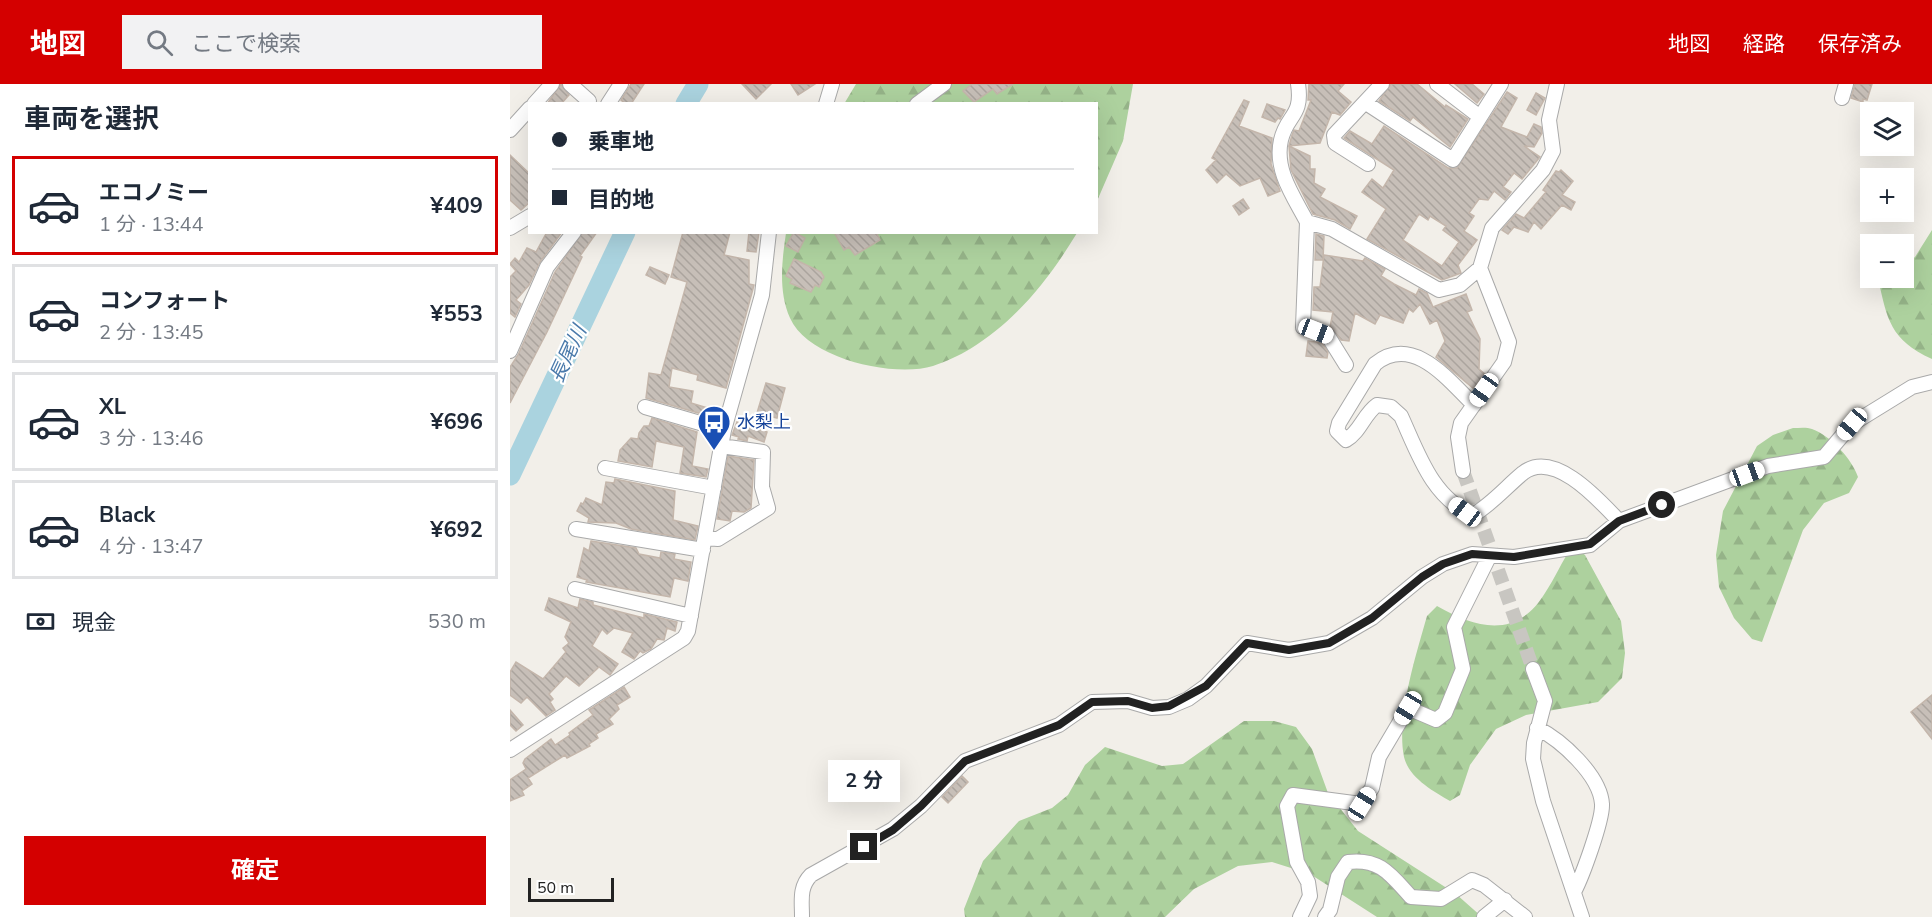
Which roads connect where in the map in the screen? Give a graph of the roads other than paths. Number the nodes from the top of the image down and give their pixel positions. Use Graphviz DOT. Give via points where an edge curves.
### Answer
graph roads {
  1 [pos="552,84"];
  2 [pos="570,84"];
  3 [pos="621,84"];
  4 [pos="832,84"];
  5 [pos="944,84"];
  6 [pos="1298,84"];
  7 [pos="1382,84"];
  8 [pos="1437,84"];
  9 [pos="1501,84"];
  10 [pos="1846,84"];
  11 [pos="1554,85"];
  12 [pos="1842,98"];
  13 [pos="589,101"];
  14 [pos="536,102"];
  15 [pos="609,102"];
  16 [pos="827,102"];
  17 [pos="920,102"];
  18 [pos="1366,103"];
  19 [pos="528,110"];
  20 [pos="1480,117"];
  21 [pos="510,130"];
  22 [pos="1368,164"];
  23 [pos="528,217"];
  24 [pos="1307,222"];
  25 [pos="510,228"];
  26 [pos="572,234"];
  27 [pos="769,234"];
  28 [pos="1480,268"];
  29 [pos="514,329"];
  30 [pos="510,351"];
  31 [pos="1346,365"];
  32 [pos="1932,382"];
  33 [pos="1474,405"];
  34 [pos="645,407"];
  35 [pos="724,430"];
  36 [pos="721,447"];
  37 [pos="605,468"];
  38 [pos="1463,471"];
  39 [pos="714,488"];
  40 [pos="1619,521"];
  41 [pos="576,529"];
  42 [pos="704,544"];
  43 [pos="1489,557"];
  44 [pos="575,589"];
  45 [pos="691,616"];
  46 [pos="1533,669"];
  47 [pos="1537,728"];
  48 [pos="510,750"];
  49 [pos="1574,892"];
  50 [pos="1505,900"];
  51 [pos="802,916"];
  52 [pos="1300,917"];
  53 [pos="1325,917"];
  54 [pos="1484,917"];
  55 [pos="1525,917"];
  56 [pos="1582,917"];
  1 -- 14 [label="street"];
  2 -- 13 [label="street"];
  3 -- 15 [label="street"];
  4 -- 16 [label="street"];
  5 -- 17 [label="street"];
  6 -- 24 [label="street" via="1301,102 1281,140 1280,170"];
  7 -- 18 [label="street"];
  8 -- 20 [label="street"];
  9 -- 20 [label="street"];
  10 -- 12 [label="street"];
  11 -- 28 [label="street" via="1549,120 1553,151 1543,170 1492,228"];
  18 -- 20 [label="street" via="1453,160"];
  18 -- 22 [label="street" via="1335,135 1335,143"];
  19 -- 21 [label="street"];
  23 -- 25 [label="street"];
  24 -- 28 [label="street" via="1332,229 1439,290 1460,285"];
  24 -- 31 [label="street" via="1303,327 1328,336"];
  26 -- 29 [label="street" via="547,267"];
  27 -- 35 [label="street" via="760,305"];
  28 -- 33 [label="street" via="1509,342 1504,362"];
  29 -- 30 [label="street"];
  32 -- 40 [label="street" via="1912,387 1852,424 1824,457 1768,466"];
  33 -- 38 [label="street" via="1461,423 1458,437"];
  33 -- 40 [label="street" via="1433,366 1415,354 1398,353 1375,364 1337,431 1346,440 1377,405 1391,408 1401,416 1437,491 1473,515 1525,472 1535,466 1549,466 1592,494"];
  34 -- 35 [label="street"];
  35 -- 36 [label="street"];
  36 -- 39 [label="street"];
  36 -- 42 [label="street" via="763,452 762,486 768,508"];
  37 -- 39 [label="street"];
  39 -- 42 [label="street"];
  40 -- 43 [label="street" via="1590,544 1514,557"];
  41 -- 42 [label="street"];
  42 -- 45 [label="street"];
  43 -- 51 [label="street" via="1472,554 1443,564 1372,618 1329,643 1289,650 1247,643 1206,686 1169,706 1092,702 1059,725 965,761 893,830 811,875 801,893"];
  43 -- 52 [label="street" via="1454,627 1463,669 1445,713 1436,720 1408,708 1379,757 1372,788 1362,804 1300,794 1293,795 1287,806 1297,862 1308,882 1310,896"];
  44 -- 45 [label="street"];
  45 -- 48 [label="street" via="684,638"];
  46 -- 47 [label="street" via="1545,701"];
  47 -- 49 [label="street" via="1533,759"];
  47 -- 49 [label="street" via="1554,736 1574,754 1602,804 1584,873"];
  49 -- 56 [label="street"];
  50 -- 53 [label="street" via="1472,880 1442,899 1411,897 1387,871 1365,860 1348,862 1338,877"];
  50 -- 54 [label="street"];
  50 -- 55 [label="street"];
}
